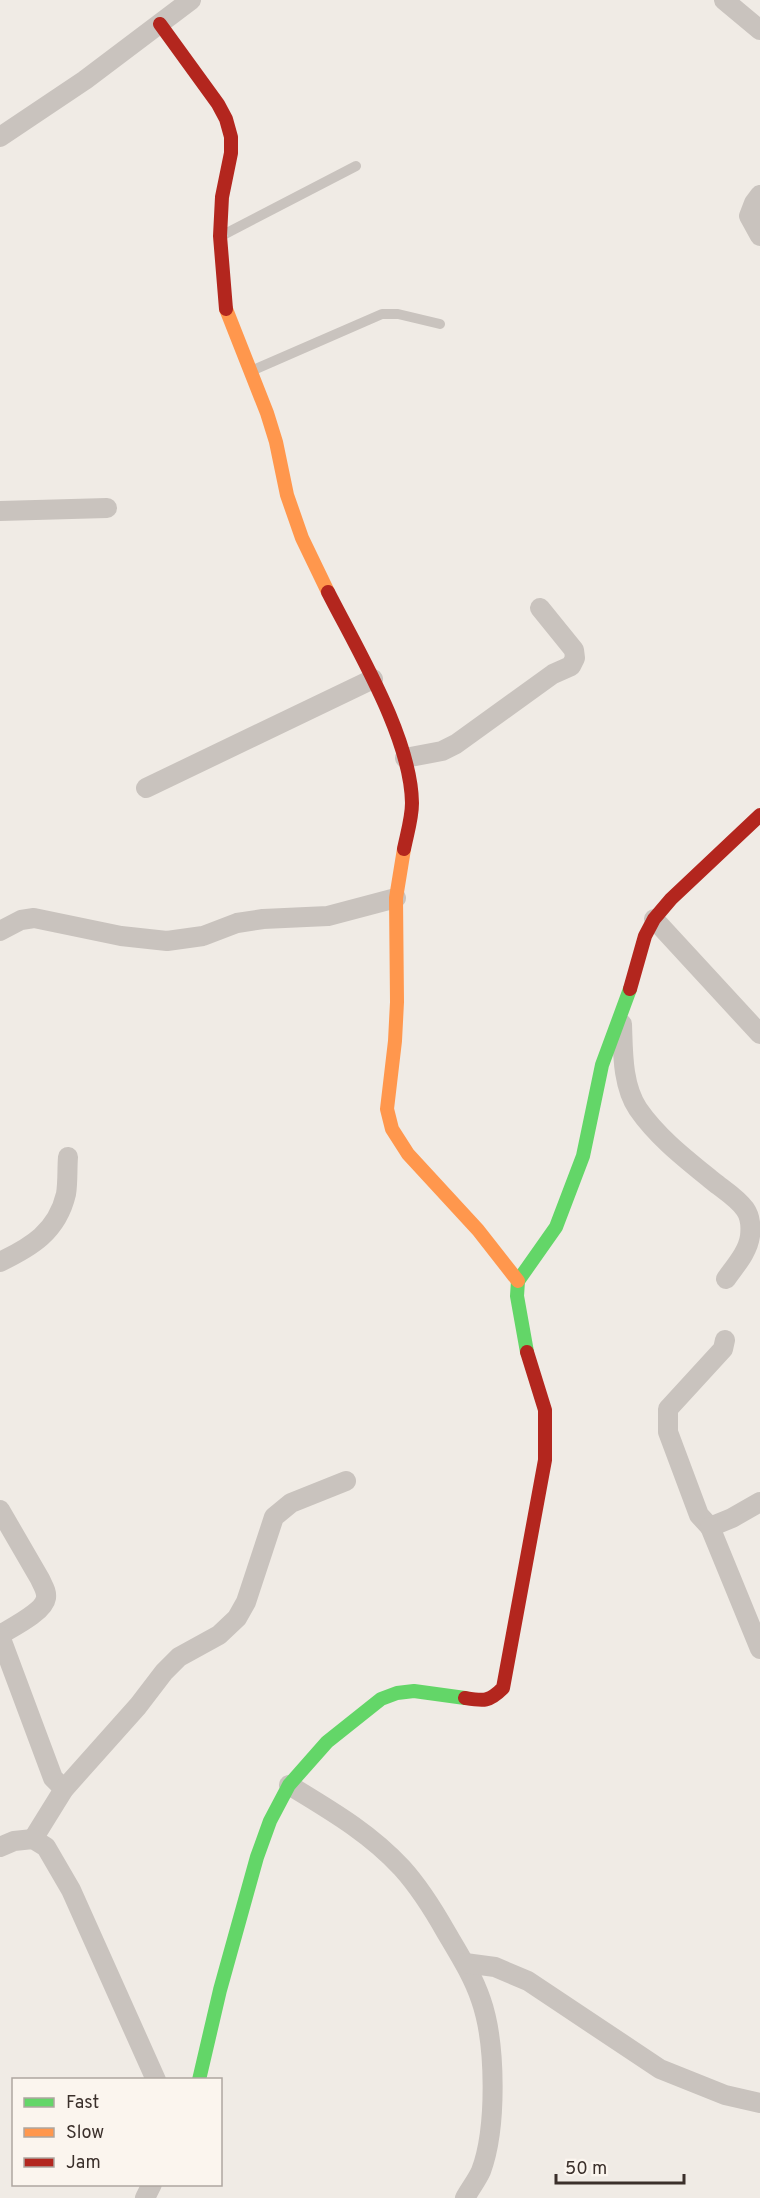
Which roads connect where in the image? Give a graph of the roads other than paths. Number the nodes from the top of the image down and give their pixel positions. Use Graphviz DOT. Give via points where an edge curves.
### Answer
graph roads {
  1 [pos="191,0"];
  2 [pos="724,0"];
  3 [pos="160,24"];
  4 [pos="760,30"];
  5 [pos="0,137"];
  6 [pos="356,166"];
  7 [pos="760,195"];
  8 [pos="220,236"];
  9 [pos="760,236"];
  10 [pos="440,324"];
  11 [pos="251,371"];
  12 [pos="107,508"];
  13 [pos="0,511"];
  14 [pos="540,608"];
  15 [pos="373,679"];
  16 [pos="405,758"];
  17 [pos="146,788"];
  18 [pos="760,815"];
  19 [pos="396,898"];
  20 [pos="654,919"];
  21 [pos="0,931"];
  22 [pos="621,1012"];
  23 [pos="760,1034"];
  24 [pos="68,1156"];
  25 [pos="0,1262"];
  26 [pos="726,1279"];
  27 [pos="518,1281"];
  28 [pos="725,1340"];
  29 [pos="346,1481"];
  30 [pos="760,1502"];
  31 [pos="0,1510"];
  32 [pos="710,1527"];
  33 [pos="0,1636"];
  34 [pos="760,1648"];
  35 [pos="289,1785"];
  36 [pos="64,1790"];
  37 [pos="33,1839"];
  38 [pos="0,1847"];
  39 [pos="465,1963"];
  40 [pos="156,2078"];
  41 [pos="199,2078"];
  42 [pos="760,2103"];
  43 [pos="465,2198"];
  1 -- 3 [label="street"];
  2 -- 4 [label="street"];
  3 -- 5 [label="street"];
  3 -- 8 [label="street" via="226,119 231,153 222,197"];
  6 -- 8 [label="lane"];
  7 -- 9 [label="street" via="749,216"];
  8 -- 11 [label="street" via="224,302"];
  10 -- 11 [label="lane" via="382,314"];
  11 -- 15 [label="street" via="276,442 287,495 302,538"];
  12 -- 13 [label="street"];
  14 -- 16 [label="street" via="574,650 571,666 553,674 456,744 442,751"];
  15 -- 16 [label="street"];
  15 -- 17 [label="street"];
  16 -- 19 [label="street" via="412,804"];
  18 -- 20 [label="street"];
  19 -- 21 [label="street" via="328,916 237,923 203,936 167,942 34,918"];
  19 -- 27 [label="street" via="397,1002 387,1108 392,1129 408,1154 478,1230"];
  20 -- 22 [label="street"];
  20 -- 23 [label="street"];
  22 -- 26 [label="street" via="623,1055 637,1107 655,1130 738,1202 748,1216 747,1249"];
  22 -- 27 [label="street" via="602,1065 582,1156 556,1227"];
  24 -- 25 [label="street" via="66,1194 51,1226 28,1248"];
  27 -- 35 [label="street" via="526,1352 544,1410 545,1460 503,1688 494,1698 483,1701 414,1691 381,1699 327,1742"];
  28 -- 32 [label="street" via="723,1350 668,1409 668,1432 699,1515"];
  29 -- 36 [label="street" via="291,1503 274,1517 237,1618 219,1635 179,1657"];
  30 -- 32 [label="street"];
  31 -- 33 [label="street" via="46,1597 40,1609"];
  32 -- 34 [label="street"];
  33 -- 36 [label="street" via="53,1778"];
  35 -- 39 [label="street" via="348,1821 402,1868 428,1899"];
  35 -- 41 [label="street" via="257,1857"];
  36 -- 37 [label="street"];
  37 -- 38 [label="street"];
  37 -- 40 [label="street" via="46,1847 71,1890"];
  39 -- 42 [label="street" via="495,1967 528,1981 660,2069 725,2095"];
  39 -- 43 [label="street" via="487,2022 494,2098 481,2171"];
}
